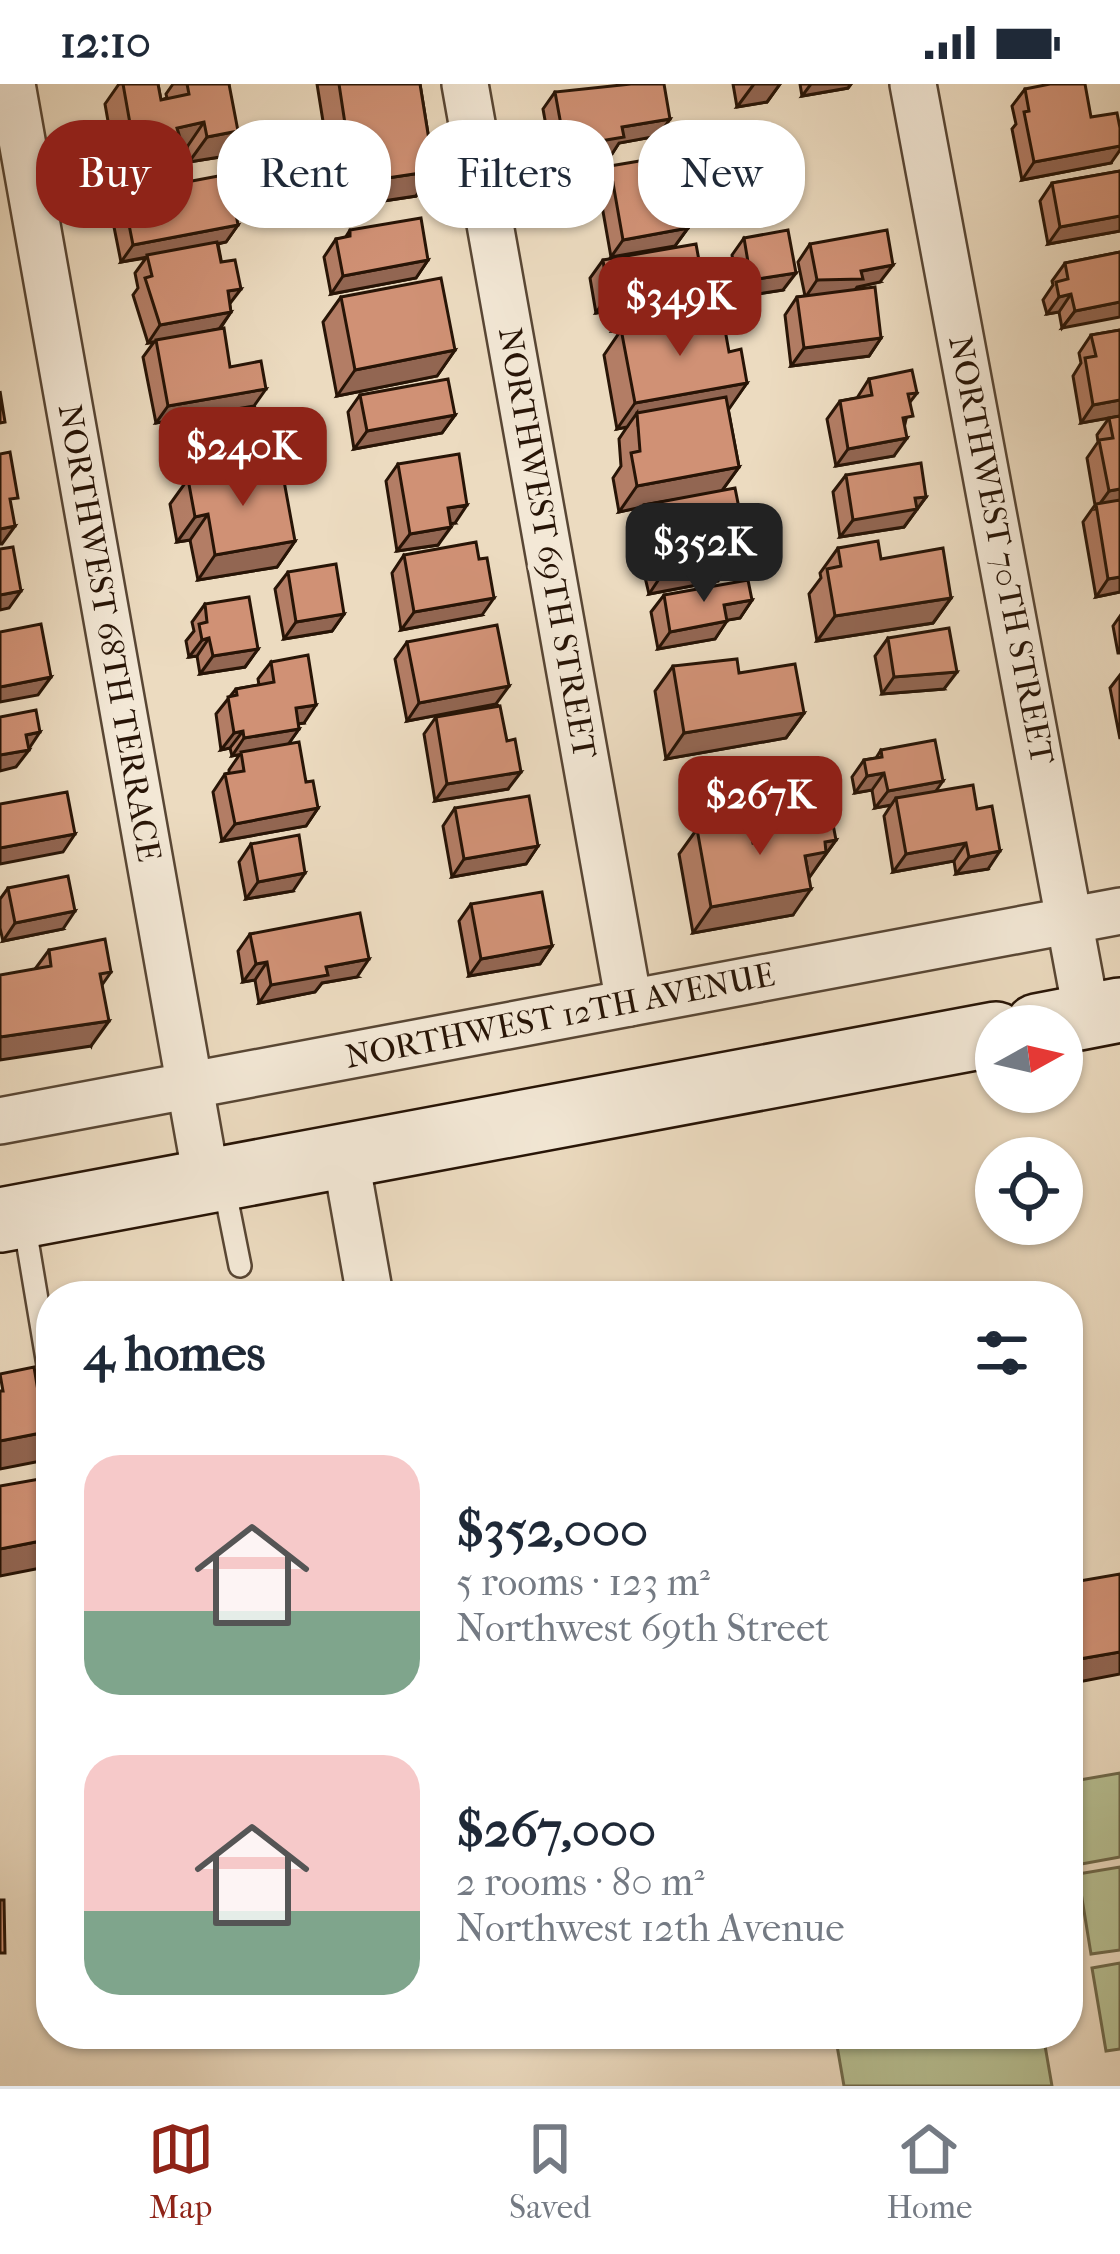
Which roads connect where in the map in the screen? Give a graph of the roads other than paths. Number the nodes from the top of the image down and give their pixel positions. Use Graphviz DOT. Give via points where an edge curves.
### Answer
graph roads {
  1 [pos="11,84"];
  2 [pos="466,84"];
  3 [pos="913,84"];
  4 [pos="1120,911"];
  5 [pos="1070,920"];
  6 [pos="629,1003"];
  7 [pos="1080,1005"];
  8 [pos="975,1038"];
  9 [pos="188,1086"];
  10 [pos="0,1121"];
  11 [pos="345,1155"];
  12 [pos="215,1181"];
  13 [pos="11,1218"];
  14 [pos="240,1266"];
  15 [pos="367,1281"];
  16 [pos="36,1320"];
  1 -- 9 [label="street, NORTHWEST 68TH TERRACE"];
  2 -- 6 [label="street, NORTHWEST 69TH STREET"];
  3 -- 5 [label="street, NORTHWEST 70TH STREET"];
  4 -- 5 [label="street, NORTHWEST 12TH AVENUE"];
  5 -- 6 [label="street, NORTHWEST 12TH AVENUE"];
  5 -- 7 [label="street, NORTHWEST 70TH STREET"];
  6 -- 9 [label="street, NORTHWEST 12TH AVENUE"];
  8 -- 11 [label="main road"];
  9 -- 10 [label="street, NORTHWEST 12TH AVENUE"];
  9 -- 12 [label="street, NORTHWEST 68TH TERRACE"];
  11 -- 12 [label="main road"];
  11 -- 15 [label="street"];
  12 -- 13 [label="main road"];
  12 -- 14 [label="lane"];
  13 -- 16 [label="lane"];
}
